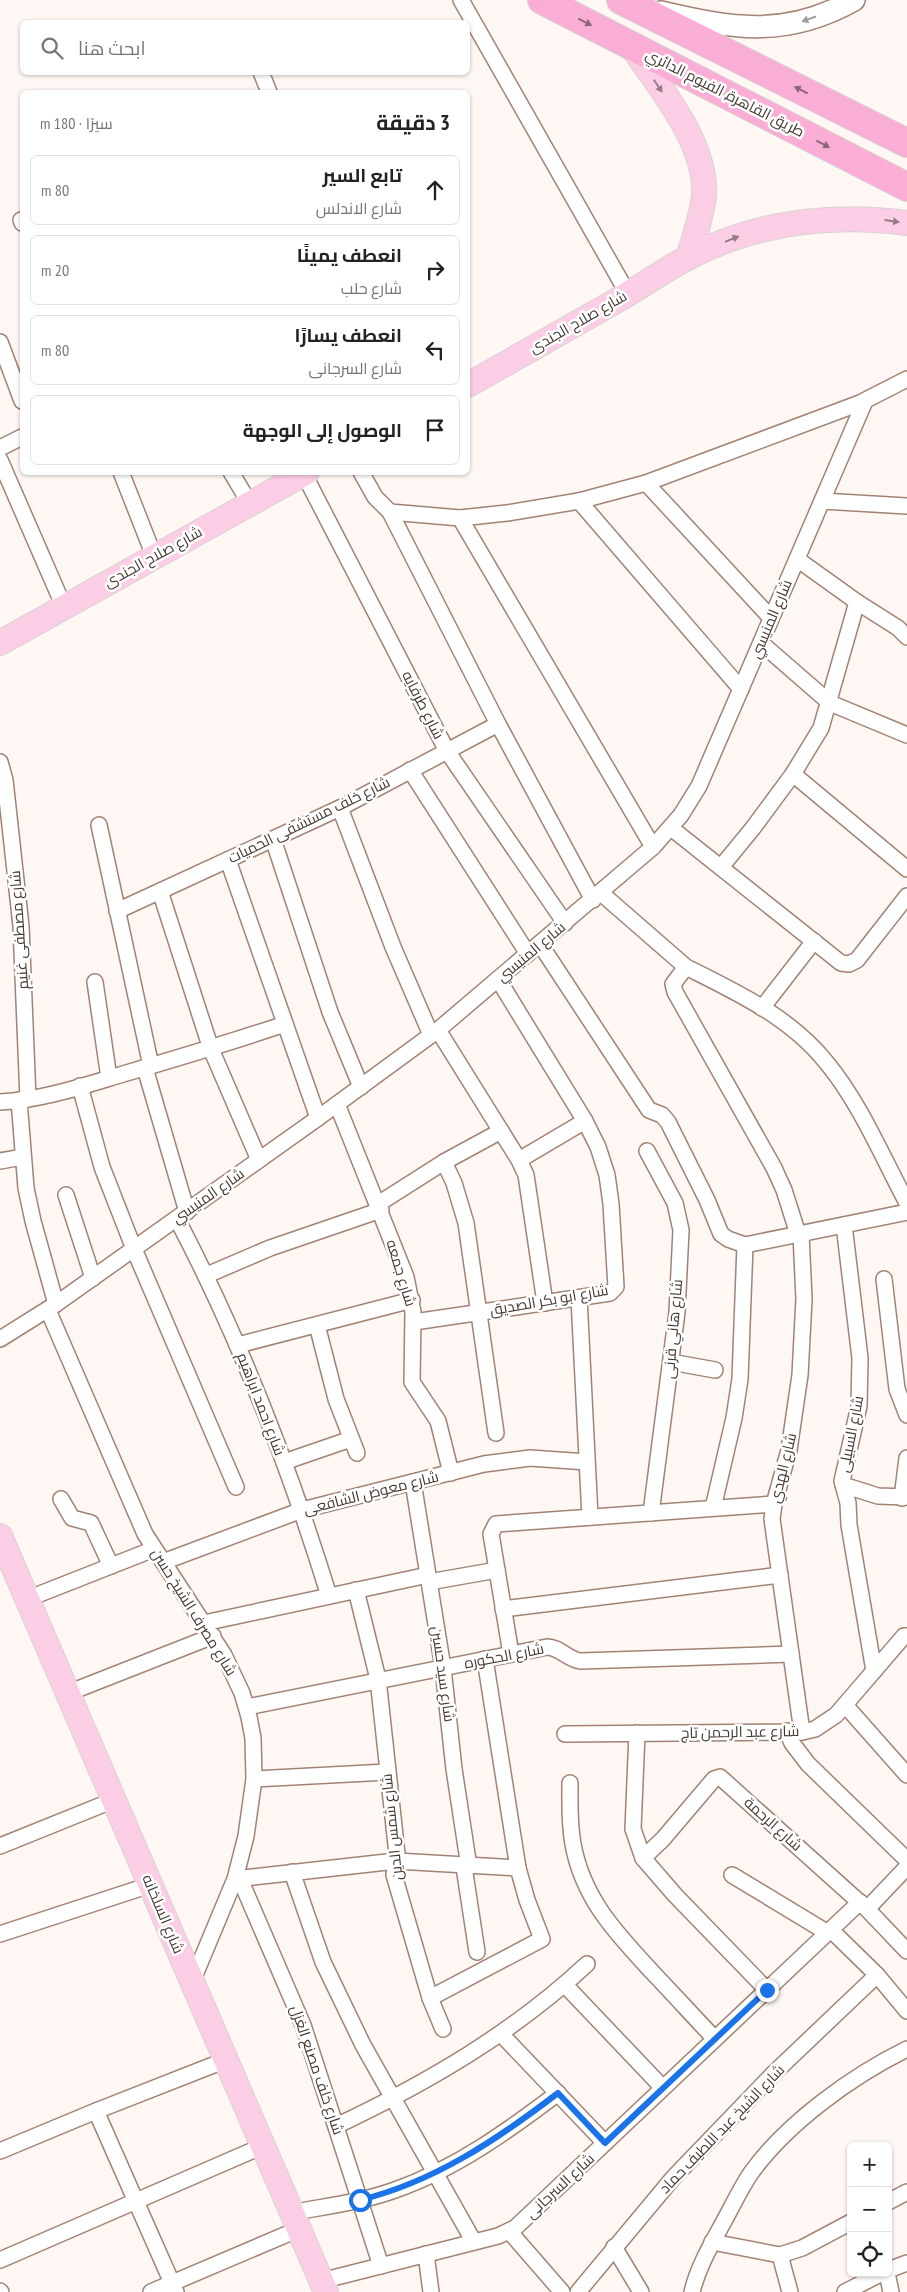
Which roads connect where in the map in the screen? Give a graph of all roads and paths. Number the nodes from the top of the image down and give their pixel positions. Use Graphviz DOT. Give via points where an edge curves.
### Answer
graph roads {
  1 [pos="460,0"];
  2 [pos="542,0"];
  3 [pos="854,0"];
  4 [pos="627,3"];
  5 [pos="631,45"];
  6 [pos="262,75"];
  7 [pos="268,90"];
  8 [pos="907,143"];
  9 [pos="907,187"];
  10 [pos="907,224"];
  11 [pos="688,258"];
  12 [pos="628,294"];
  13 [pos="0,342"];
  14 [pos="907,379"];
  15 [pos="470,384"];
  16 [pos="20,396"];
  17 [pos="865,401"];
  18 [pos="20,438"];
  19 [pos="0,448"];
  20 [pos="0,460"];
  21 [pos="122,475"];
  22 [pos="233,475"];
  23 [pos="299,475"];
  24 [pos="363,475"];
  25 [pos="646,483"];
  26 [pos="579,501"];
  27 [pos="822,501"];
  28 [pos="250,504"];
  29 [pos="907,506"];
  30 [pos="390,512"];
  31 [pos="460,518"];
  32 [pos="154,556"];
  33 [pos="797,558"];
  34 [pos="857,602"];
  35 [pos="64,607"];
  36 [pos="771,618"];
  37 [pos="907,638"];
  38 [pos="0,643"];
  39 [pos="761,643"];
  40 [pos="741,689"];
  41 [pos="830,703"];
  42 [pos="498,724"];
  43 [pos="907,735"];
  44 [pos="447,751"];
  45 [pos="0,762"];
  46 [pos="410,770"];
  47 [pos="793,774"];
  48 [pos="340,808"];
  49 [pos="99,825"];
  50 [pos="671,828"];
  51 [pos="273,839"];
  52 [pos="652,847"];
  53 [pos="228,860"];
  54 [pos="721,867"];
  55 [pos="907,869"];
  56 [pos="160,891"];
  57 [pos="597,896"];
  58 [pos="907,896"];
  59 [pos="117,911"];
  60 [pos="565,923"];
  61 [pos="814,941"];
  62 [pos="540,944"];
  63 [pos="528,954"];
  64 [pos="686,967"];
  65 [pos="498,979"];
  66 [pos="95,982"];
  67 [pos="762,1008"];
  68 [pos="285,1024"];
  69 [pos="434,1032"];
  70 [pos="211,1049"];
  71 [pos="148,1067"];
  72 [pos="109,1078"];
  73 [pos="80,1086"];
  74 [pos="361,1087"];
  75 [pos="23,1100"];
  76 [pos="0,1102"];
  77 [pos="337,1104"];
  78 [pos="318,1118"];
  79 [pos="585,1121"];
  80 [pos="501,1131"];
  81 [pos="647,1151"];
  82 [pos="23,1156"];
  83 [pos="259,1160"];
  84 [pos="519,1160"];
  85 [pos="0,1161"];
  86 [pos="444,1162"];
  87 [pos="66,1195"];
  88 [pos="907,1204"];
  89 [pos="379,1207"];
  90 [pos="907,1212"];
  91 [pos="182,1215"];
  92 [pos="844,1225"];
  93 [pos="800,1234"];
  94 [pos="745,1245"];
  95 [pos="134,1249"];
  96 [pos="207,1275"];
  97 [pos="93,1278"];
  98 [pos="884,1279"];
  99 [pos="579,1298"];
  100 [pos="412,1300"];
  101 [pos="545,1303"];
  102 [pos="52,1307"];
  103 [pos="479,1313"];
  104 [pos="414,1322"];
  105 [pos="316,1325"];
  106 [pos="0,1339"];
  107 [pos="238,1345"];
  108 [pos="671,1362"];
  109 [pos="715,1370"];
  110 [pos="907,1415"];
  111 [pos="496,1433"];
  112 [pos="907,1458"];
  113 [pos="284,1462"];
  114 [pos="587,1462"];
  115 [pos="451,1473"];
  116 [pos="413,1482"];
  117 [pos="843,1486"];
  118 [pos="236,1487"];
  119 [pos="904,1497"];
  120 [pos="61,1499"];
  121 [pos="774,1504"];
  122 [pos="713,1508"];
  123 [pos="302,1510"];
  124 [pos="651,1512"];
  125 [pos="590,1517"];
  126 [pos="0,1536"];
  127 [pos="154,1549"];
  128 [pos="163,1562"];
  129 [pos="110,1566"];
  130 [pos="7,1570"];
  131 [pos="497,1570"];
  132 [pos="780,1575"];
  133 [pos="429,1579"];
  134 [pos="356,1590"];
  135 [pos="329,1596"];
  136 [pos="27,1599"];
  137 [pos="503,1609"];
  138 [pos="204,1623"];
  139 [pos="213,1636"];
  140 [pos="905,1636"];
  141 [pos="511,1654"];
  142 [pos="791,1654"];
  143 [pos="485,1658"];
  144 [pos="443,1668"];
  145 [pos="874,1671"];
  146 [pos="378,1679"];
  147 [pos="68,1693"];
  148 [pos="845,1706"];
  149 [pos="247,1707"];
  150 [pos="794,1732"];
  151 [pos="637,1733"];
  152 [pos="565,1734"];
  153 [pos="387,1772"];
  154 [pos="907,1776"];
  155 [pos="254,1779"];
  156 [pos="570,1783"];
  157 [pos="114,1800"];
  158 [pos="0,1846"];
  159 [pos="643,1858"];
  160 [pos="907,1860"];
  161 [pos="396,1861"];
  162 [pos="466,1867"];
  163 [pos="907,1867"];
  164 [pos="518,1868"];
  165 [pos="292,1872"];
  166 [pos="732,1875"];
  167 [pos="238,1879"];
  168 [pos="150,1885"];
  169 [pos="864,1906"];
  170 [pos="829,1932"];
  171 [pos="0,1934"];
  172 [pos="907,1950"];
  173 [pos="477,1952"];
  174 [pos="587,1964"];
  175 [pos="877,1975"];
  176 [pos="192,1982"];
  177 [pos="565,1985"];
  178 [pos="767,1990"];
  179 [pos="430,1998"];
  180 [pos="907,2011"];
  181 [pos="443,2029"];
  182 [pos="501,2034"];
  183 [pos="715,2039"];
  184 [pos="907,2049"];
  185 [pos="226,2060"];
  186 [pos="663,2088"];
  187 [pos="558,2093"];
  188 [pos="392,2100"];
  189 [pos="96,2111"];
  190 [pos="336,2126"];
  191 [pos="605,2143"];
  192 [pos="263,2146"];
  193 [pos="0,2151"];
  194 [pos="436,2173"];
  195 [pos="360,2200"];
  196 [pos="136,2201"];
  197 [pos="295,2221"];
  198 [pos="847,2224"];
  199 [pos="509,2231"];
  200 [pos="474,2242"];
  201 [pos="712,2242"];
  202 [pos="614,2247"];
  203 [pos="426,2254"];
  204 [pos="780,2255"];
  205 [pos="0,2260"];
  206 [pos="907,2263"];
  207 [pos="381,2266"];
  208 [pos="892,2270"];
  209 [pos="874,2277"];
  210 [pos="889,2277"];
  211 [pos="323,2287"];
  212 [pos="174,2288"];
  213 [pos="152,2292"];
  214 [pos="431,2292"];
  215 [pos="562,2292"];
  216 [pos="578,2292"];
  217 [pos="641,2292"];
  218 [pos="692,2292"];
  219 [pos="790,2292"];
  220 [pos="845,2292"];
  221 [pos="891,2292"];
  1 -- 12 [label="street"];
  2 -- 5 [label="highway, طريق القاهرة, الفيوم الدائري, one-way"];
  3 -- 4 [label="main road, one-way" via="801,22 761,28 712,24"];
  8 -- 4 [label="highway, one-way"];
  5 -- 9 [label="highway, طريق القاهرة, الفيوم الدائري, one-way"];
  5 -- 11 [label="main road, one-way" via="680,119 693,142 701,168 704,194"];
  6 -- 7 [label="street"];
  11 -- 10 [label="main road, شارع صلاح الجندى, one-way" via="739,236 782,225 827,219 872,219"];
  11 -- 12 [label="main road, شارع صلاح الجندى"];
  12 -- 15 [label="main road, شارع صلاح الجندى"];
  13 -- 16 [label="street"];
  14 -- 17 [label="street"];
  17 -- 25 [label="street"];
  17 -- 27 [label="street, شارع المنيسي"];
  18 -- 19 [label="street"];
  20 -- 35 [label="street"];
  21 -- 32 [label="street"];
  22 -- 28 [label="street"];
  23 -- 28 [label="main road, شارع صلاح الجندى"];
  23 -- 44 [label="street, شارع طرفايه"];
  24 -- 30 [label="street" via="375,496"];
  25 -- 26 [label="street"];
  25 -- 36 [label="street"];
  26 -- 31 [label="street"];
  26 -- 40 [label="street"];
  27 -- 29 [label="street"];
  27 -- 33 [label="street, شارع المنيسي"];
  28 -- 32 [label="main road, شارع صلاح الجندى"];
  30 -- 31 [label="street"];
  30 -- 42 [label="street"];
  31 -- 52 [label="street"];
  32 -- 35 [label="main road, شارع صلاح الجندى"];
  33 -- 34 [label="street"];
  33 -- 36 [label="street, شارع المنيسي"];
  34 -- 37 [label="street" via="898,628"];
  34 -- 41 [label="street"];
  35 -- 38 [label="main road, شارع صلاح الجندى"];
  36 -- 39 [label="street, شارع المنيسي"];
  39 -- 40 [label="street, شارع المنيسي"];
  39 -- 41 [label="street"];
  40 -- 50 [label="street, شارع المنيسي" via="699,786"];
  41 -- 43 [label="street"];
  41 -- 47 [label="street" via="821,728"];
  42 -- 44 [label="street, شارع خلف مستشفى الحميات"];
  42 -- 57 [label="street"];
  44 -- 46 [label="street, شارع خلف مستشفى الحميات"];
  44 -- 60 [label="street, شارع طرفايه"];
  45 -- 75 [label="street, شارع مصطفى غنيم" via="5,780 21,926"];
  46 -- 48 [label="street, شارع خلف مستشفى الحميات"];
  46 -- 63 [label="street"];
  47 -- 54 [label="street"];
  47 -- 55 [label="street"];
  48 -- 51 [label="street, شارع خلف مستشفى الحميات"];
  48 -- 69 [label="street" via="393,947"];
  49 -- 59 [label="street, شارع احمد ابراهيم"];
  50 -- 52 [label="street, شارع المنيسي"];
  50 -- 54 [label="street"];
  51 -- 53 [label="street, شارع خلف مستشفى الحميات"];
  51 -- 74 [label="street" via="330,1012"];
  52 -- 57 [label="street, شارع المنيسي"];
  53 -- 56 [label="street, شارع خلف مستشفى الحميات"];
  53 -- 68 [label="street"];
  54 -- 61 [label="street"];
  56 -- 59 [label="street, شارع خلف مستشفى الحميات"];
  56 -- 70 [label="street"];
  57 -- 60 [label="street, شارع المنيسي"];
  57 -- 64 [label="street"];
  58 -- 61 [label="street" via="857,960 849,964 841,963"];
  59 -- 71 [label="street, شارع احمد ابراهيم"];
  60 -- 62 [label="street, شارع المنيسي"];
  61 -- 67 [label="street"];
  62 -- 63 [label="street, شارع المنيسي"];
  62 -- 94 [label="street" via="650,1110 668,1122 721,1234"];
  63 -- 65 [label="street, شارع المنيسي"];
  64 -- 67 [label="street"];
  64 -- 93 [label="street, شارع الهدي" via="673,984 675,992 774,1168"];
  65 -- 69 [label="street, شارع المنيسي"];
  65 -- 79 [label="street, شارع ابو بكر الصديق"];
  66 -- 72 [label="street"];
  67 -- 88 [label="street" via="802,1037 826,1061 847,1090"];
  68 -- 70 [label="street"];
  68 -- 78 [label="street"];
  69 -- 74 [label="street, شارع المنيسي"];
  69 -- 80 [label="street"];
  70 -- 71 [label="street"];
  70 -- 83 [label="street"];
  71 -- 72 [label="street"];
  71 -- 91 [label="street, شارع احمد ابراهيم"];
  72 -- 73 [label="street"];
  73 -- 75 [label="street"];
  73 -- 95 [label="street" via="102,1167"];
  74 -- 77 [label="street, شارع المنيسي"];
  75 -- 76 [label="street"];
  75 -- 82 [label="street, شارع مصطفى غنيم"];
  77 -- 78 [label="street, شارع المنيسي"];
  77 -- 89 [label="street, شارع جمعه"];
  78 -- 83 [label="street, شارع المنيسي"];
  79 -- 84 [label="street"];
  79 -- 99 [label="street, شارع ابو بكر الصديق" via="598,1147 606,1175 617,1284 610,1293"];
  80 -- 84 [label="street"];
  80 -- 86 [label="street"];
  81 -- 108 [label="street, شارع هاني قرنى" via="670,1191 681,1230"];
  82 -- 85 [label="street"];
  82 -- 102 [label="street, شارع مصرف الشيخ حسن" via="26,1188"];
  83 -- 91 [label="street, شارع المنيسي"];
  84 -- 101 [label="street" via="530,1194"];
  86 -- 89 [label="street"];
  86 -- 103 [label="street" via="466,1224"];
  87 -- 97 [label="street"];
  89 -- 96 [label="street"];
  89 -- 100 [label="street, شارع جمعه"];
  90 -- 92 [label="street"];
  91 -- 95 [label="street, شارع المنيسي"];
  91 -- 96 [label="street, شارع احمد ابراهيم"];
  92 -- 93 [label="street"];
  92 -- 117 [label="street, شارع السبيلى" via="860,1382 859,1406"];
  93 -- 94 [label="street"];
  93 -- 121 [label="street, شارع الهدي" via="804,1299 800,1375 789,1450"];
  94 -- 122 [label="street" via="740,1379"];
  95 -- 97 [label="street, شارع المنيسي"];
  95 -- 118 [label="street"];
  96 -- 107 [label="street, شارع احمد ابراهيم"];
  97 -- 102 [label="street, شارع المنيسي"];
  98 -- 110 [label="street" via="897,1389"];
  99 -- 101 [label="street, شارع ابو بكر الصديق"];
  99 -- 114 [label="street"];
  100 -- 104 [label="street, شارع جمعه"];
  100 -- 105 [label="street"];
  101 -- 103 [label="street, شارع ابو بكر الصديق"];
  102 -- 106 [label="street, شارع المنيسي"];
  102 -- 127 [label="street, شارع مصرف الشيخ حسن" via="138,1518"];
  103 -- 104 [label="street, شارع ابو بكر الصديق"];
  103 -- 111 [label="street"];
  104 -- 115 [label="street, شارع جمعه" via="412,1382 438,1422"];
  105 -- 107 [label="street"];
  105 -- 113 [label="street" via="336,1399 354,1446"];
  107 -- 113 [label="street, شارع احمد ابراهيم"];
  108 -- 109 [label="street"];
  108 -- 124 [label="street, شارع هاني قرنى"];
  112 -- 119 [label="street"];
  113 -- 123 [label="street, شارع احمد ابراهيم"];
  114 -- 115 [label="street, شارع معوض الشافعى" via="510,1460"];
  114 -- 125 [label="street"];
  115 -- 116 [label="street, شارع معوض الشافعى"];
  116 -- 123 [label="street, شارع معوض الشافعى"];
  116 -- 133 [label="street, شارع سيد حسين"];
  117 -- 119 [label="street" via="878,1496"];
  117 -- 145 [label="street, شارع السبيلى"];
  120 -- 129 [label="street" via="72,1518 91,1523"];
  121 -- 122 [label="street"];
  121 -- 132 [label="street, شارع الهدي" via="772,1519"];
  122 -- 124 [label="street"];
  123 -- 128 [label="street, شارع معوض الشافعى"];
  123 -- 135 [label="street, شارع احمد ابراهيم"];
  124 -- 125 [label="street"];
  125 -- 131 [label="street" via="499,1523 491,1530"];
  126 -- 130 [label="main road, شارع السلخانه"];
  127 -- 128 [label="street, شارع مصرف الشيخ حسن"];
  127 -- 129 [label="street"];
  128 -- 138 [label="street, شارع مصرف الشيخ حسن"];
  129 -- 136 [label="street"];
  130 -- 136 [label="main road, شارع السلخانه"];
  131 -- 133 [label="street"];
  131 -- 137 [label="street"];
  132 -- 137 [label="street"];
  132 -- 142 [label="street, شارع الهدي"];
  133 -- 134 [label="street"];
  133 -- 144 [label="street, شارع سيد حسين"];
  134 -- 135 [label="street"];
  134 -- 146 [label="street, شارع شمس الدين"];
  135 -- 138 [label="street"];
  136 -- 147 [label="main road, شارع السلخانه"];
  137 -- 141 [label="street"];
  138 -- 139 [label="street, شارع مصرف الشيخ حسن"];
  139 -- 147 [label="street"];
  139 -- 149 [label="street, شارع مصرف الشيخ حسن" via="234,1674"];
  140 -- 145 [label="street, شارع عبد الرحمن تاج"];
  141 -- 142 [label="street, شارع الحكوره" via="553,1647 581,1661"];
  141 -- 143 [label="street, شارع الحكوره"];
  142 -- 150 [label="street, شارع الهدي"];
  143 -- 144 [label="street, شارع الحكوره"];
  143 -- 164 [label="street"];
  144 -- 146 [label="street, شارع الحكوره"];
  144 -- 162 [label="street, شارع سيد حسين"];
  145 -- 148 [label="street, شارع عبد الرحمن تاج"];
  146 -- 149 [label="street, شارع الحكوره"];
  146 -- 153 [label="street, شارع شمس الدين"];
  147 -- 157 [label="main road, شارع السلخانه"];
  148 -- 150 [label="street, شارع عبد الرحمن تاج" via="815,1729"];
  148 -- 154 [label="street"];
  149 -- 155 [label="street, شارع مصرف الشيخ حسن" via="253,1738"];
  150 -- 151 [label="street, شارع عبد الرحمن تاج"];
  150 -- 160 [label="street, شارع الهدي" via="792,1743 808,1764"];
  151 -- 152 [label="street, شارع عبد الرحمن تاج"];
  151 -- 159 [label="street" via="633,1829"];
  153 -- 155 [label="street"];
  153 -- 161 [label="street, شارع شمس الدين"];
  155 -- 167 [label="street, شارع مصرف الشيخ حسن"];
  156 -- 183 [label="street" via="573,1845 595,1903 612,1929"];
  157 -- 158 [label="street"];
  157 -- 168 [label="main road, شارع السلخانه"];
  159 -- 169 [label="street, شارع الرحمة" via="714,1779 720,1777"];
  159 -- 178 [label="street"];
  161 -- 162 [label="street"];
  161 -- 165 [label="street"];
  161 -- 179 [label="street, شارع شمس الدين" via="394,1874"];
  162 -- 164 [label="street"];
  162 -- 173 [label="street, شارع سيد حسين"];
  163 -- 169 [label="street, شارع السرجانى"];
  164 -- 179 [label="street" via="542,1938 540,1941"];
  165 -- 167 [label="street"];
  165 -- 188 [label="street" via="323,1962"];
  166 -- 170 [label="street"];
  167 -- 176 [label="street, شارع مصرف الشيخ حسن"];
  167 -- 190 [label="street, شارع خلف مصنع الغزل" via="303,2025"];
  168 -- 171 [label="street"];
  168 -- 176 [label="main road, شارع السلخانه"];
  169 -- 170 [label="street, شارع السرجانى"];
  169 -- 172 [label="street, شارع الرحمة"];
  170 -- 175 [label="street"];
  170 -- 178 [label="street, شارع السرجانى"];
  174 -- 177 [label="street"];
  175 -- 180 [label="street"];
  175 -- 202 [label="street, شارع الشيخ عبد اللطيف حماد" via="774,2073 673,2178"];
  176 -- 185 [label="main road, شارع السلخانه"];
  177 -- 182 [label="street"];
  177 -- 186 [label="street"];
  178 -- 183 [label="street, شارع السرجانى"];
  179 -- 181 [label="street, شارع شمس الدين"];
  182 -- 187 [label="street"];
  182 -- 188 [label="street"];
  183 -- 186 [label="street, شارع السرجانى"];
  184 -- 201 [label="street" via="854,2078 778,2142 750,2174"];
  185 -- 189 [label="street"];
  185 -- 192 [label="main road, شارع السلخانه"];
  186 -- 191 [label="street, شارع السرجانى"];
  187 -- 191 [label="street"];
  187 -- 194 [label="street" via="487,2143"];
  188 -- 190 [label="street"];
  188 -- 194 [label="street"];
  189 -- 193 [label="street"];
  189 -- 196 [label="street"];
  190 -- 195 [label="street, شارع خلف مصنع الغزل"];
  191 -- 199 [label="street, شارع السرجانى"];
  192 -- 196 [label="street"];
  192 -- 197 [label="main road, شارع السلخانه"];
  194 -- 195 [label="street"];
  194 -- 200 [label="street"];
  195 -- 197 [label="street"];
  195 -- 207 [label="street, شارع خلف مصنع الغزل"];
  196 -- 205 [label="street"];
  196 -- 212 [label="street"];
  197 -- 211 [label="main road, شارع السلخانه"];
  197 -- 212 [label="street"];
  198 -- 204 [label="street" via="802,2248"];
  199 -- 200 [label="street, شارع السرجانى"];
  199 -- 215 [label="street"];
  200 -- 203 [label="street, شارع السرجانى"];
  201 -- 204 [label="street"];
  201 -- 218 [label="street"];
  202 -- 216 [label="street, شارع الشيخ عبد اللطيف حماد"];
  202 -- 217 [label="street"];
  203 -- 207 [label="street, شارع السرجانى"];
  203 -- 214 [label="street"];
  204 -- 219 [label="street"];
  206 -- 208 [label="street"];
  207 -- 211 [label="street, شارع السرجانى"];
  209 -- 220 [label="street"];
  210 -- 221 [label="street"];
  212 -- 213 [label="street"];
}
